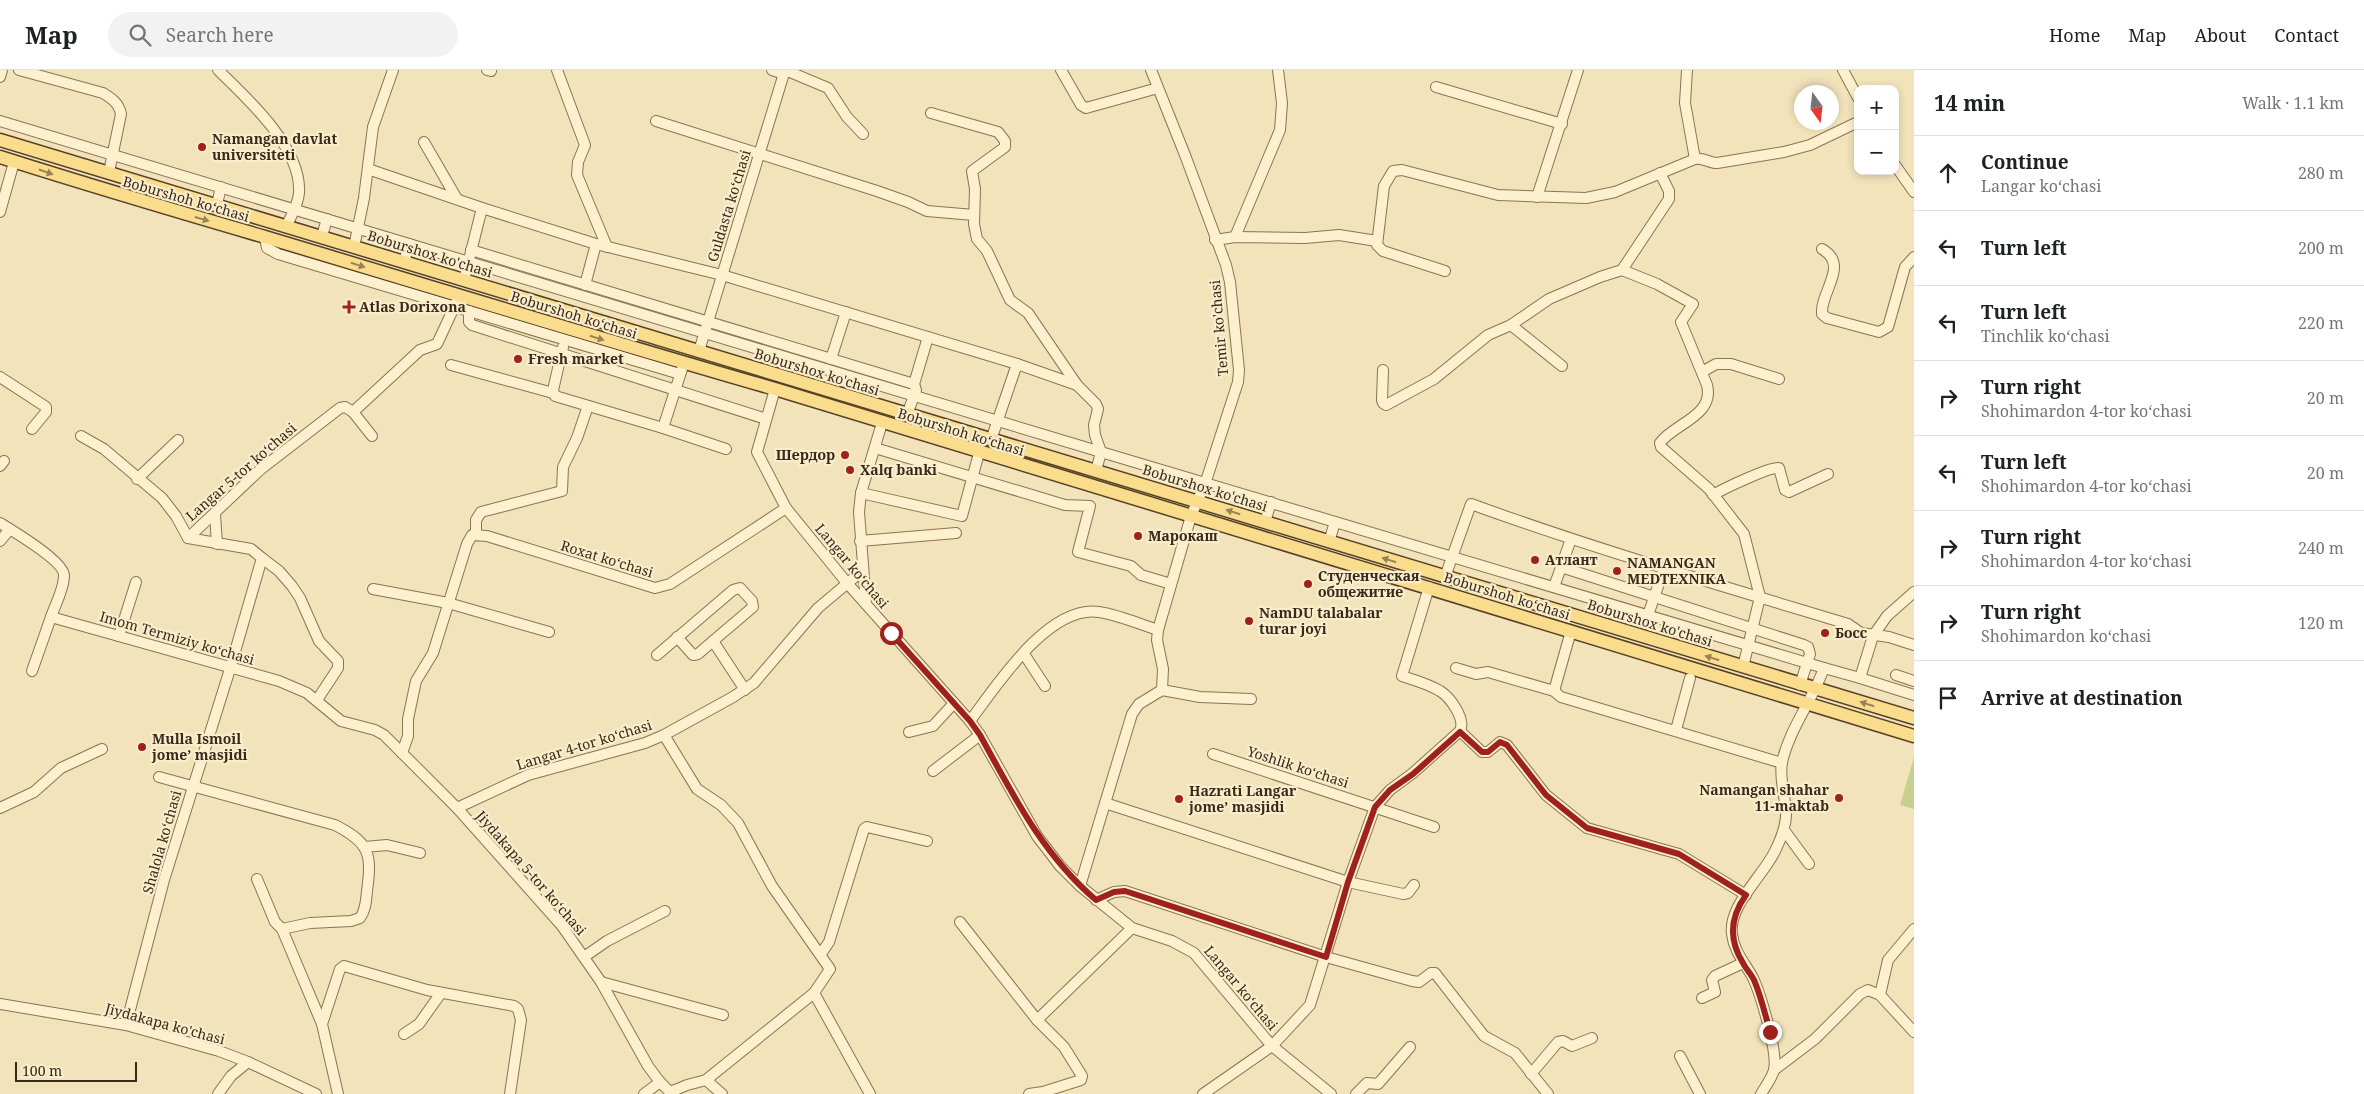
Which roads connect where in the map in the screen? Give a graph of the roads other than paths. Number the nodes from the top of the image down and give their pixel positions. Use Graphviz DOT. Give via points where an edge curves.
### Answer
graph roads {
  1 [pos="2,70"];
  2 [pos="19,70"];
  3 [pos="218,70"];
  4 [pos="393,70"];
  5 [pos="557,70"];
  6 [pos="772,70"];
  7 [pos="1061,70"];
  8 [pos="1151,70"];
  9 [pos="1278,70"];
  10 [pos="1578,70"];
  11 [pos="1687,70"];
  12 [pos="1843,70"];
  13 [pos="785,71"];
  14 [pos="0,77"];
  15 [pos="1436,86"];
  16 [pos="1158,88"];
  17 [pos="1854,91"];
  18 [pos="931,113"];
  19 [pos="0,121"];
  20 [pos="656,121"];
  21 [pos="1562,124"];
  22 [pos="1854,124"];
  23 [pos="863,134"];
  24 [pos="0,140"];
  25 [pos="424,142"];
  26 [pos="20,146"];
  27 [pos="112,154"];
  28 [pos="760,154"];
  29 [pos="0,157"];
  30 [pos="1695,159"];
  31 [pos="14,162"];
  32 [pos="368,169"];
  33 [pos="1899,171"];
  34 [pos="109,172"];
  35 [pos="1660,173"];
  36 [pos="221,187"];
  37 [pos="1914,192"];
  38 [pos="1537,197"];
  39 [pos="457,199"];
  40 [pos="217,204"];
  41 [pos="482,208"];
  42 [pos="294,209"];
  43 [pos="0,212"];
  44 [pos="974,215"];
  45 [pos="327,219"];
  46 [pos="287,225"];
  47 [pos="358,228"];
  48 [pos="322,236"];
  49 [pos="1235,237"];
  50 [pos="1215,240"];
  51 [pos="1377,240"];
  52 [pos="409,244"];
  53 [pos="596,244"];
  54 [pos="354,247"];
  55 [pos="608,247"];
  56 [pos="471,250"];
  57 [pos="1822,250"];
  58 [pos="1914,257"];
  59 [pos="404,262"];
  60 [pos="468,262"];
  61 [pos="1445,270"];
  62 [pos="1622,270"];
  63 [pos="722,275"];
  64 [pos="464,280"];
  65 [pos="585,285"];
  66 [pos="458,301"];
  67 [pos="469,310"];
  68 [pos="846,312"];
  69 [pos="708,322"];
  70 [pos="529,323"];
  71 [pos="1511,325"];
  72 [pos="705,333"];
  73 [pos="566,334"];
  74 [pos="928,337"];
  75 [pos="524,341"];
  76 [pos="699,351"];
  77 [pos="561,353"];
  78 [pos="832,359"];
  79 [pos="1017,364"];
  80 [pos="451,365"];
  81 [pos="1562,366"];
  82 [pos="682,369"];
  83 [pos="1384,370"];
  84 [pos="1702,372"];
  85 [pos="0,377"];
  86 [pos="1780,380"];
  87 [pos="914,384"];
  88 [pos="1077,385"];
  89 [pos="775,389"];
  90 [pos="675,390"];
  91 [pos="553,393"];
  92 [pos="914,396"];
  93 [pos="588,406"];
  94 [pos="353,412"];
  95 [pos="907,415"];
  96 [pos="766,419"];
  97 [pos="997,421"];
  98 [pos="882,423"];
  99 [pos="664,428"];
  100 [pos="32,429"];
  101 [pos="81,436"];
  102 [pos="372,436"];
  103 [pos="178,440"];
  104 [pos="991,440"];
  105 [pos="875,448"];
  106 [pos="726,449"];
  107 [pos="1101,452"];
  108 [pos="979,453"];
  109 [pos="1096,471"];
  110 [pos="1828,474"];
  111 [pos="973,478"];
  112 [pos="137,479"];
  113 [pos="1205,484"];
  114 [pos="861,493"];
  115 [pos="1714,494"];
  116 [pos="1198,502"];
  117 [pos="1271,502"];
  118 [pos="786,508"];
  119 [pos="214,514"];
  120 [pos="1191,516"];
  121 [pos="1265,522"];
  122 [pos="1335,522"];
  123 [pos="0,523"];
  124 [pos="10,529"];
  125 [pos="956,532"];
  126 [pos="476,534"];
  127 [pos="188,538"];
  128 [pos="1571,539"];
  129 [pos="0,541"];
  130 [pos="860,542"];
  131 [pos="1329,542"];
  132 [pos="217,544"];
  133 [pos="1452,556"];
  134 [pos="262,558"];
  135 [pos="1561,568"];
  136 [pos="1664,569"];
  137 [pos="862,571"];
  138 [pos="1445,577"];
  139 [pos="136,582"];
  140 [pos="847,583"];
  141 [pos="1171,584"];
  142 [pos="1554,586"];
  143 [pos="1429,587"];
  144 [pos="373,589"];
  145 [pos="1914,592"];
  146 [pos="1654,597"];
  147 [pos="1760,597"];
  148 [pos="448,603"];
  149 [pos="866,604"];
  150 [pos="1648,615"];
  151 [pos="51,617"];
  152 [pos="1753,629"];
  153 [pos="1158,630"];
  154 [pos="1571,631"];
  155 [pos="549,632"];
  156 [pos="119,636"];
  157 [pos="1873,636"];
  158 [pos="677,637"];
  159 [pos="713,641"];
  160 [pos="1914,644"];
  161 [pos="1749,646"];
  162 [pos="1024,654"];
  163 [pos="656,655"];
  164 [pos="1807,663"];
  165 [pos="1743,667"];
  166 [pos="1456,668"];
  167 [pos="1824,668"];
  168 [pos="230,669"];
  169 [pos="32,671"];
  170 [pos="1896,675"];
  171 [pos="1690,678"];
  172 [pos="1860,678"];
  173 [pos="1914,681"];
  174 [pos="1800,685"];
  175 [pos="1045,686"];
  176 [pos="1815,689"];
  177 [pos="745,690"];
  178 [pos="1162,690"];
  179 [pos="1554,691"];
  180 [pos="1914,695"];
  181 [pos="1251,699"];
  182 [pos="317,700"];
  183 [pos="954,703"];
  184 [pos="1808,704"];
  185 [pos="1914,718"];
  186 [pos="970,721"];
  187 [pos="1676,730"];
  188 [pos="909,732"];
  189 [pos="1460,732"];
  190 [pos="664,735"];
  191 [pos="980,735"];
  192 [pos="1914,736"];
  193 [pos="102,749"];
  194 [pos="402,753"];
  195 [pos="1213,754"];
  196 [pos="1782,763"];
  197 [pos="932,771"];
  198 [pos="159,777"];
  199 [pos="193,786"];
  200 [pos="1105,804"];
  201 [pos="1375,807"];
  202 [pos="0,808"];
  203 [pos="457,808"];
  204 [pos="1434,827"];
  205 [pos="1784,830"];
  206 [pos="926,841"];
  207 [pos="365,847"];
  208 [pos="420,853"];
  209 [pos="1809,864"];
  210 [pos="257,879"];
  211 [pos="1348,882"];
  212 [pos="1414,885"];
  213 [pos="1080,886"];
  214 [pos="1746,895"];
  215 [pos="1096,900"];
  216 [pos="665,911"];
  217 [pos="960,922"];
  218 [pos="1132,928"];
  219 [pos="282,929"];
  220 [pos="1914,929"];
  221 [pos="821,954"];
  222 [pos="584,957"];
  223 [pos="1326,957"];
  224 [pos="1743,963"];
  225 [pos="601,982"];
  226 [pos="441,993"];
  227 [pos="814,993"];
  228 [pos="1880,995"];
  229 [pos="1702,998"];
  230 [pos="0,1004"];
  231 [pos="723,1015"];
  232 [pos="1037,1020"];
  233 [pos="322,1024"];
  234 [pos="126,1025"];
  235 [pos="1914,1032"];
  236 [pos="404,1034"];
  237 [pos="1592,1038"];
  238 [pos="1272,1046"];
  239 [pos="1410,1047"];
  240 [pos="1680,1056"];
  241 [pos="248,1062"];
  242 [pos="1774,1070"];
  243 [pos="1530,1074"];
  244 [pos="706,1080"];
  245 [pos="660,1082"];
  246 [pos="218,1094"];
  247 [pos="316,1094"];
  248 [pos="338,1094"];
  249 [pos="510,1094"];
  250 [pos="644,1094"];
  251 [pos="722,1094"];
  252 [pos="870,1094"];
  253 [pos="1029,1094"];
  254 [pos="1202,1094"];
  255 [pos="1331,1094"];
  256 [pos="1356,1094"];
  257 [pos="1548,1094"];
  258 [pos="1700,1094"];
  259 [pos="1761,1094"];
  1 -- 14 [label="street"];
  2 -- 27 [label="street" via="103,93 113,100 121,114"];
  3 -- 42 [label="street" via="255,106 286,151 298,180"];
  4 -- 32 [label="street" via="374,127"];
  5 -- 55 [label="street" via="585,144 577,175"];
  6 -- 13 [label="street"];
  7 -- 16 [label="street" via="1086,108"];
  8 -- 16 [label="street, Temir ko'chasi"];
  9 -- 49 [label="street" via="1280,130"];
  10 -- 21 [label="street"];
  11 -- 30 [label="street" via="1685,103"];
  12 -- 17 [label="street"];
  13 -- 23 [label="street" via="828,88"];
  13 -- 28 [label="street, Guldasta koʻchasi"];
  15 -- 21 [label="street"];
  16 -- 50 [label="street, Temir ko'chasi"];
  18 -- 44 [label="street" via="998,132 1005,141 1005,147 972,171"];
  19 -- 27 [label="street"];
  20 -- 28 [label="street"];
  21 -- 38 [label="street"];
  22 -- 30 [label="street" via="1810,145 1784,152 1718,163"];
  24 -- 26 [label="main road, Boburshox ko'chasi"];
  25 -- 39 [label="street"];
  26 -- 31 [label="main road"];
  26 -- 34 [label="main road, Boburshox ko'chasi"];
  27 -- 34 [label="street"];
  27 -- 36 [label="street"];
  28 -- 44 [label="street" via="908,202 926,211"];
  28 -- 63 [label="street, Guldasta koʻchasi"];
  29 -- 31 [label="main road, Boburshoh koʻchasi"];
  30 -- 35 [label="street"];
  31 -- 43 [label="street"];
  31 -- 66 [label="main road, Boburshoh koʻchasi, one-way" via="265,237"];
  32 -- 39 [label="street"];
  32 -- 47 [label="street"];
  33 -- 37 [label="street"];
  34 -- 40 [label="main road, Boburshox ko'chasi"];
  35 -- 38 [label="street" via="1615,192 1586,198"];
  35 -- 62 [label="street" via="1669,198"];
  36 -- 40 [label="street"];
  36 -- 42 [label="street"];
  38 -- 51 [label="street" via="1498,195 1397,170 1388,175 1384,186"];
  39 -- 41 [label="street"];
  40 -- 46 [label="main road, Boburshox ko'chasi"];
  41 -- 53 [label="street"];
  41 -- 56 [label="street"];
  42 -- 45 [label="street"];
  42 -- 46 [label="street"];
  44 -- 88 [label="street" via="977,239 987,251 1010,300 1028,314"];
  45 -- 47 [label="street"];
  45 -- 48 [label="street"];
  46 -- 48 [label="main road, Boburshox ko'chasi"];
  47 -- 52 [label="street"];
  47 -- 54 [label="street"];
  48 -- 54 [label="main road, Boburshox ko'chasi"];
  49 -- 50 [label="street"];
  49 -- 51 [label="street" via="1306,238 1339,234"];
  50 -- 113 [label="street, Temir ko'chasi" via="1230,282 1239,370"];
  51 -- 61 [label="street" via="1377,246 1383,251"];
  52 -- 59 [label="street"];
  52 -- 60 [label="street"];
  53 -- 55 [label="street"];
  53 -- 65 [label="street"];
  54 -- 59 [label="main road, Boburshox ko'chasi"];
  55 -- 63 [label="street"];
  56 -- 60 [label="street"];
  56 -- 65 [label="street"];
  57 -- 58 [label="street" via="1832,257 1835,266 1822,314 1879,332 1888,327 1905,267"];
  59 -- 64 [label="main road, Boburshox ko'chasi"];
  60 -- 64 [label="street"];
  60 -- 72 [label="street"];
  62 -- 71 [label="street" via="1549,299"];
  62 -- 84 [label="street" via="1691,301 1693,306 1681,322"];
  63 -- 68 [label="street"];
  63 -- 69 [label="street, Guldasta koʻchasi"];
  64 -- 76 [label="main road, Boburshox ko'chasi"];
  65 -- 69 [label="street"];
  66 -- 67 [label="street"];
  66 -- 70 [label="main road, Boburshoh koʻchasi"];
  66 -- 94 [label="street" via="437,344 420,350"];
  67 -- 70 [label="street"];
  67 -- 75 [label="street" via="472,326"];
  68 -- 74 [label="street"];
  68 -- 78 [label="street"];
  69 -- 72 [label="street, Guldasta koʻchasi"];
  69 -- 78 [label="street"];
  70 -- 73 [label="main road, Boburshoh koʻchasi"];
  70 -- 75 [label="street"];
  71 -- 81 [label="street"];
  71 -- 83 [label="street" via="1488,335 1434,379 1386,405 1382,400"];
  72 -- 76 [label="street, Guldasta koʻchasi"];
  72 -- 92 [label="street"];
  73 -- 77 [label="street"];
  73 -- 82 [label="main road, Boburshoh koʻchasi"];
  74 -- 79 [label="street"];
  74 -- 87 [label="street"];
  75 -- 77 [label="street"];
  76 -- 95 [label="main road, Boburshox ko'chasi"];
  77 -- 90 [label="street"];
  77 -- 91 [label="street"];
  78 -- 87 [label="street"];
  79 -- 88 [label="street"];
  79 -- 97 [label="street"];
  80 -- 91 [label="street"];
  82 -- 89 [label="main road, Boburshoh koʻchasi"];
  82 -- 90 [label="street"];
  84 -- 86 [label="street" via="1716,364 1731,364"];
  84 -- 115 [label="street" via="1708,391 1706,403 1694,417 1660,443"];
  85 -- 100 [label="street" via="46,407 46,412"];
  87 -- 92 [label="street"];
  88 -- 107 [label="street" via="1098,409 1094,425"];
  89 -- 96 [label="street, Langar koʻchasi"];
  89 -- 98 [label="main road, Boburshoh koʻchasi"];
  90 -- 96 [label="street"];
  90 -- 99 [label="street"];
  91 -- 93 [label="street"];
  92 -- 95 [label="street"];
  92 -- 97 [label="street"];
  93 -- 99 [label="street"];
  93 -- 126 [label="street" via="563,468 562,491 481,512 476,520"];
  94 -- 102 [label="street"];
  94 -- 119 [label="street, Langar 5-tor koʻchasi" via="340,408 262,469"];
  95 -- 104 [label="main road, Boburshox ko'chasi"];
  96 -- 118 [label="street, Langar koʻchasi" via="757,452"];
  97 -- 104 [label="street"];
  97 -- 107 [label="street"];
  98 -- 105 [label="street"];
  98 -- 108 [label="main road, Boburshoh koʻchasi"];
  99 -- 106 [label="street"];
  101 -- 112 [label="street, Langar 5-tor koʻchasi" via="104,449"];
  103 -- 112 [label="street"];
  104 -- 109 [label="main road, Boburshox ko'chasi"];
  105 -- 111 [label="street"];
  105 -- 114 [label="street"];
  107 -- 109 [label="street"];
  107 -- 113 [label="street"];
  108 -- 111 [label="street"];
  108 -- 120 [label="main road, Boburshoh koʻchasi"];
  109 -- 116 [label="main road, Boburshox ko'chasi"];
  110 -- 115 [label="street" via="1789,492 1785,490 1779,468 1774,467"];
  111 -- 114 [label="street" via="962,516"];
  111 -- 141 [label="street" via="1065,505 1090,506 1078,552 1131,566 1141,575"];
  112 -- 127 [label="street, Langar 5-tor koʻchasi" via="170,506"];
  113 -- 116 [label="street, Temir ko'chasi"];
  113 -- 117 [label="street"];
  114 -- 130 [label="street"];
  115 -- 147 [label="street" via="1744,534"];
  116 -- 120 [label="street, Temir ko'chasi"];
  121 -- 116 [label="main road, Boburshox ko'chasi, one-way"];
  117 -- 121 [label="street"];
  117 -- 122 [label="street"];
  118 -- 126 [label="street, Roxat koʻchasi" via="670,584 655,588"];
  118 -- 140 [label="street, Langar koʻchasi"];
  119 -- 127 [label="street, Langar 5-tor koʻchasi"];
  119 -- 132 [label="street"];
  120 -- 141 [label="street, Temir ko'chasi"];
  120 -- 143 [label="main road, Boburshoh koʻchasi"];
  121 -- 131 [label="main road, Boburshox ko'chasi"];
  122 -- 131 [label="street"];
  122 -- 133 [label="street"];
  123 -- 124 [label="street"];
  124 -- 129 [label="street"];
  124 -- 151 [label="street" via="56,562 63,571 64,580"];
  125 -- 130 [label="street"];
  126 -- 148 [label="street" via="467,544"];
  127 -- 132 [label="street"];
  128 -- 133 [label="street" via="1471,504"];
  128 -- 135 [label="street"];
  128 -- 136 [label="street"];
  130 -- 137 [label="street"];
  138 -- 131 [label="main road, Boburshox ko'chasi, one-way"];
  132 -- 134 [label="street" via="251,550"];
  133 -- 138 [label="street"];
  133 -- 142 [label="street"];
  134 -- 168 [label="street, Shalola koʻchasi"];
  134 -- 182 [label="street" via="292,586 319,641 338,661 338,668"];
  135 -- 142 [label="street"];
  135 -- 146 [label="street"];
  136 -- 146 [label="street"];
  136 -- 147 [label="street"];
  137 -- 140 [label="street, Langar 4-tor koʻchasi"];
  137 -- 149 [label="street"];
  165 -- 138 [label="main road, Boburshox ko'chasi, one-way"];
  139 -- 156 [label="street"];
  140 -- 149 [label="street, Langar koʻchasi"];
  140 -- 177 [label="street, Langar 4-tor koʻchasi" via="818,608"];
  141 -- 153 [label="street, Temir ko'chasi"];
  142 -- 150 [label="street"];
  143 -- 154 [label="main road, Boburshoh koʻchasi"];
  143 -- 189 [label="street" via="1402,676 1440,691 1461,720"];
  144 -- 148 [label="street"];
  145 -- 157 [label="street" via="1887,616"];
  146 -- 150 [label="street"];
  146 -- 152 [label="street"];
  147 -- 152 [label="street"];
  147 -- 157 [label="street" via="1848,624 1860,633"];
  148 -- 155 [label="street"];
  148 -- 194 [label="street" via="433,653 416,680 408,736"];
  149 -- 183 [label="street, Langar koʻchasi"];
  150 -- 161 [label="street"];
  151 -- 156 [label="street, Imom Termiziy koʻchasi"];
  151 -- 169 [label="street"];
  152 -- 161 [label="street"];
  152 -- 164 [label="street" via="1808,647"];
  153 -- 162 [label="street" via="1098,612 1082,612 1058,622"];
  153 -- 178 [label="street"];
  154 -- 179 [label="street"];
  154 -- 184 [label="main road, Boburshoh koʻchasi"];
  156 -- 168 [label="street, Imom Termiziy koʻchasi"];
  157 -- 160 [label="street"];
  157 -- 172 [label="street"];
  158 -- 159 [label="street" via="693,655"];
  158 -- 159 [label="street" via="733,590 740,588 752,601 753,607"];
  158 -- 163 [label="street"];
  159 -- 177 [label="street"];
  161 -- 164 [label="street"];
  161 -- 165 [label="street"];
  162 -- 175 [label="street"];
  162 -- 186 [label="street"];
  164 -- 167 [label="street"];
  164 -- 174 [label="street"];
  165 -- 174 [label="main road, Boburshox ko'chasi"];
  166 -- 179 [label="street" via="1476,674 1488,672"];
  167 -- 172 [label="street"];
  167 -- 176 [label="street"];
  168 -- 182 [label="street, Imom Termiziy koʻchasi" via="299,688"];
  168 -- 199 [label="street, Shalola koʻchasi"];
  170 -- 173 [label="street"];
  171 -- 187 [label="street"];
  172 -- 180 [label="street"];
  174 -- 176 [label="main road, Boburshox ko'chasi"];
  176 -- 184 [label="street"];
  185 -- 176 [label="main road, Boburshox ko'chasi, one-way"];
  177 -- 190 [label="street, Langar 4-tor koʻchasi"];
  178 -- 181 [label="street" via="1200,697"];
  178 -- 200 [label="street" via="1139,704 1132,714"];
  179 -- 187 [label="street" via="1561,696"];
  182 -- 194 [label="street, Imom Termiziy koʻchasi" via="341,721 384,735"];
  183 -- 186 [label="street, Langar koʻchasi"];
  183 -- 188 [label="street" via="933,726"];
  184 -- 192 [label="main road, Boburshoh koʻchasi"];
  184 -- 196 [label="street" via="1793,730"];
  186 -- 191 [label="street, Langar koʻchasi"];
  187 -- 196 [label="street"];
  189 -- 201 [label="street" via="1390,790"];
  189 -- 214 [label="street" via="1482,752 1488,752 1500,742 1507,745 1546,795 1587,828 1679,854"];
  190 -- 203 [label="street, Langar 4-tor koʻchasi" via="528,775"];
  190 -- 221 [label="street" via="697,788 721,805 738,823 772,886"];
  191 -- 197 [label="street"];
  191 -- 213 [label="street, Langar koʻchasi" via="1037,836"];
  193 -- 202 [label="street" via="61,768 45,785"];
  194 -- 203 [label="street, Jiydakapa 5-tor koʻchasi"];
  195 -- 201 [label="street, Yoshlik koʻchasi"];
  196 -- 205 [label="street" via="1786,813"];
  198 -- 199 [label="street"];
  199 -- 207 [label="street" via="335,825 360,840"];
  199 -- 234 [label="street, Shalola koʻchasi" via="164,880"];
  200 -- 211 [label="street"];
  200 -- 213 [label="street"];
  201 -- 204 [label="street, Yoshlik koʻchasi"];
  201 -- 211 [label="street"];
  203 -- 222 [label="street, Jiydakapa 5-tor koʻchasi" via="562,926"];
  205 -- 209 [label="street"];
  205 -- 214 [label="street" via="1774,853"];
  206 -- 221 [label="street" via="867,827 864,829 829,942"];
  207 -- 208 [label="street" via="388,845"];
  207 -- 219 [label="street" via="370,868 365,908 360,918"];
  210 -- 219 [label="street" via="275,922"];
  211 -- 212 [label="street" via="1403,894"];
  211 -- 223 [label="street"];
  213 -- 215 [label="street, Langar koʻchasi"];
  214 -- 224 [label="street" via="1733,920 1731,933"];
  215 -- 218 [label="street, Langar koʻchasi"];
  215 -- 223 [label="street" via="1125,891"];
  216 -- 222 [label="street" via="607,941"];
  217 -- 232 [label="street"];
  218 -- 232 [label="street"];
  218 -- 238 [label="street, Langar koʻchasi" via="1172,941 1194,953"];
  219 -- 233 [label="street"];
  220 -- 228 [label="street" via="1888,960"];
  221 -- 227 [label="street" via="830,969"];
  222 -- 225 [label="street, Jiydakapa 5-tor koʻchasi"];
  223 -- 238 [label="street" via="1313,1000"];
  223 -- 243 [label="street" via="1412,982 1419,982 1435,973 1484,1036 1515,1053"];
  224 -- 229 [label="street" via="1715,976 1712,980 1715,992"];
  224 -- 242 [label="street" via="1761,997 1770,1032"];
  225 -- 231 [label="street"];
  225 -- 245 [label="street, Jiydakapa 5-tor koʻchasi"];
  226 -- 233 [label="street" via="342,966"];
  226 -- 236 [label="street" via="419,1024"];
  226 -- 249 [label="street" via="514,1006 520,1012"];
  227 -- 244 [label="street"];
  227 -- 252 [label="street"];
  228 -- 235 [label="street"];
  228 -- 242 [label="street" via="1868,990 1860,994 1815,1039"];
  230 -- 234 [label="street, Jiydakapa ko'chasi"];
  232 -- 253 [label="street" via="1064,1048 1082,1078"];
  233 -- 248 [label="street"];
  234 -- 241 [label="street, Jiydakapa ko'chasi"];
  237 -- 243 [label="street" via="1572,1046 1558,1042"];
  238 -- 254 [label="street"];
  238 -- 255 [label="street, Langar koʻchasi"];
  239 -- 256 [label="street" via="1378,1084 1367,1083"];
  240 -- 258 [label="street"];
  241 -- 246 [label="street" via="231,1076"];
  241 -- 247 [label="street, Jiydakapa ko'chasi"];
  242 -- 259 [label="street"];
  243 -- 257 [label="street"];
  244 -- 245 [label="street" via="670,1092"];
  244 -- 251 [label="street"];
  245 -- 250 [label="street"];
}
